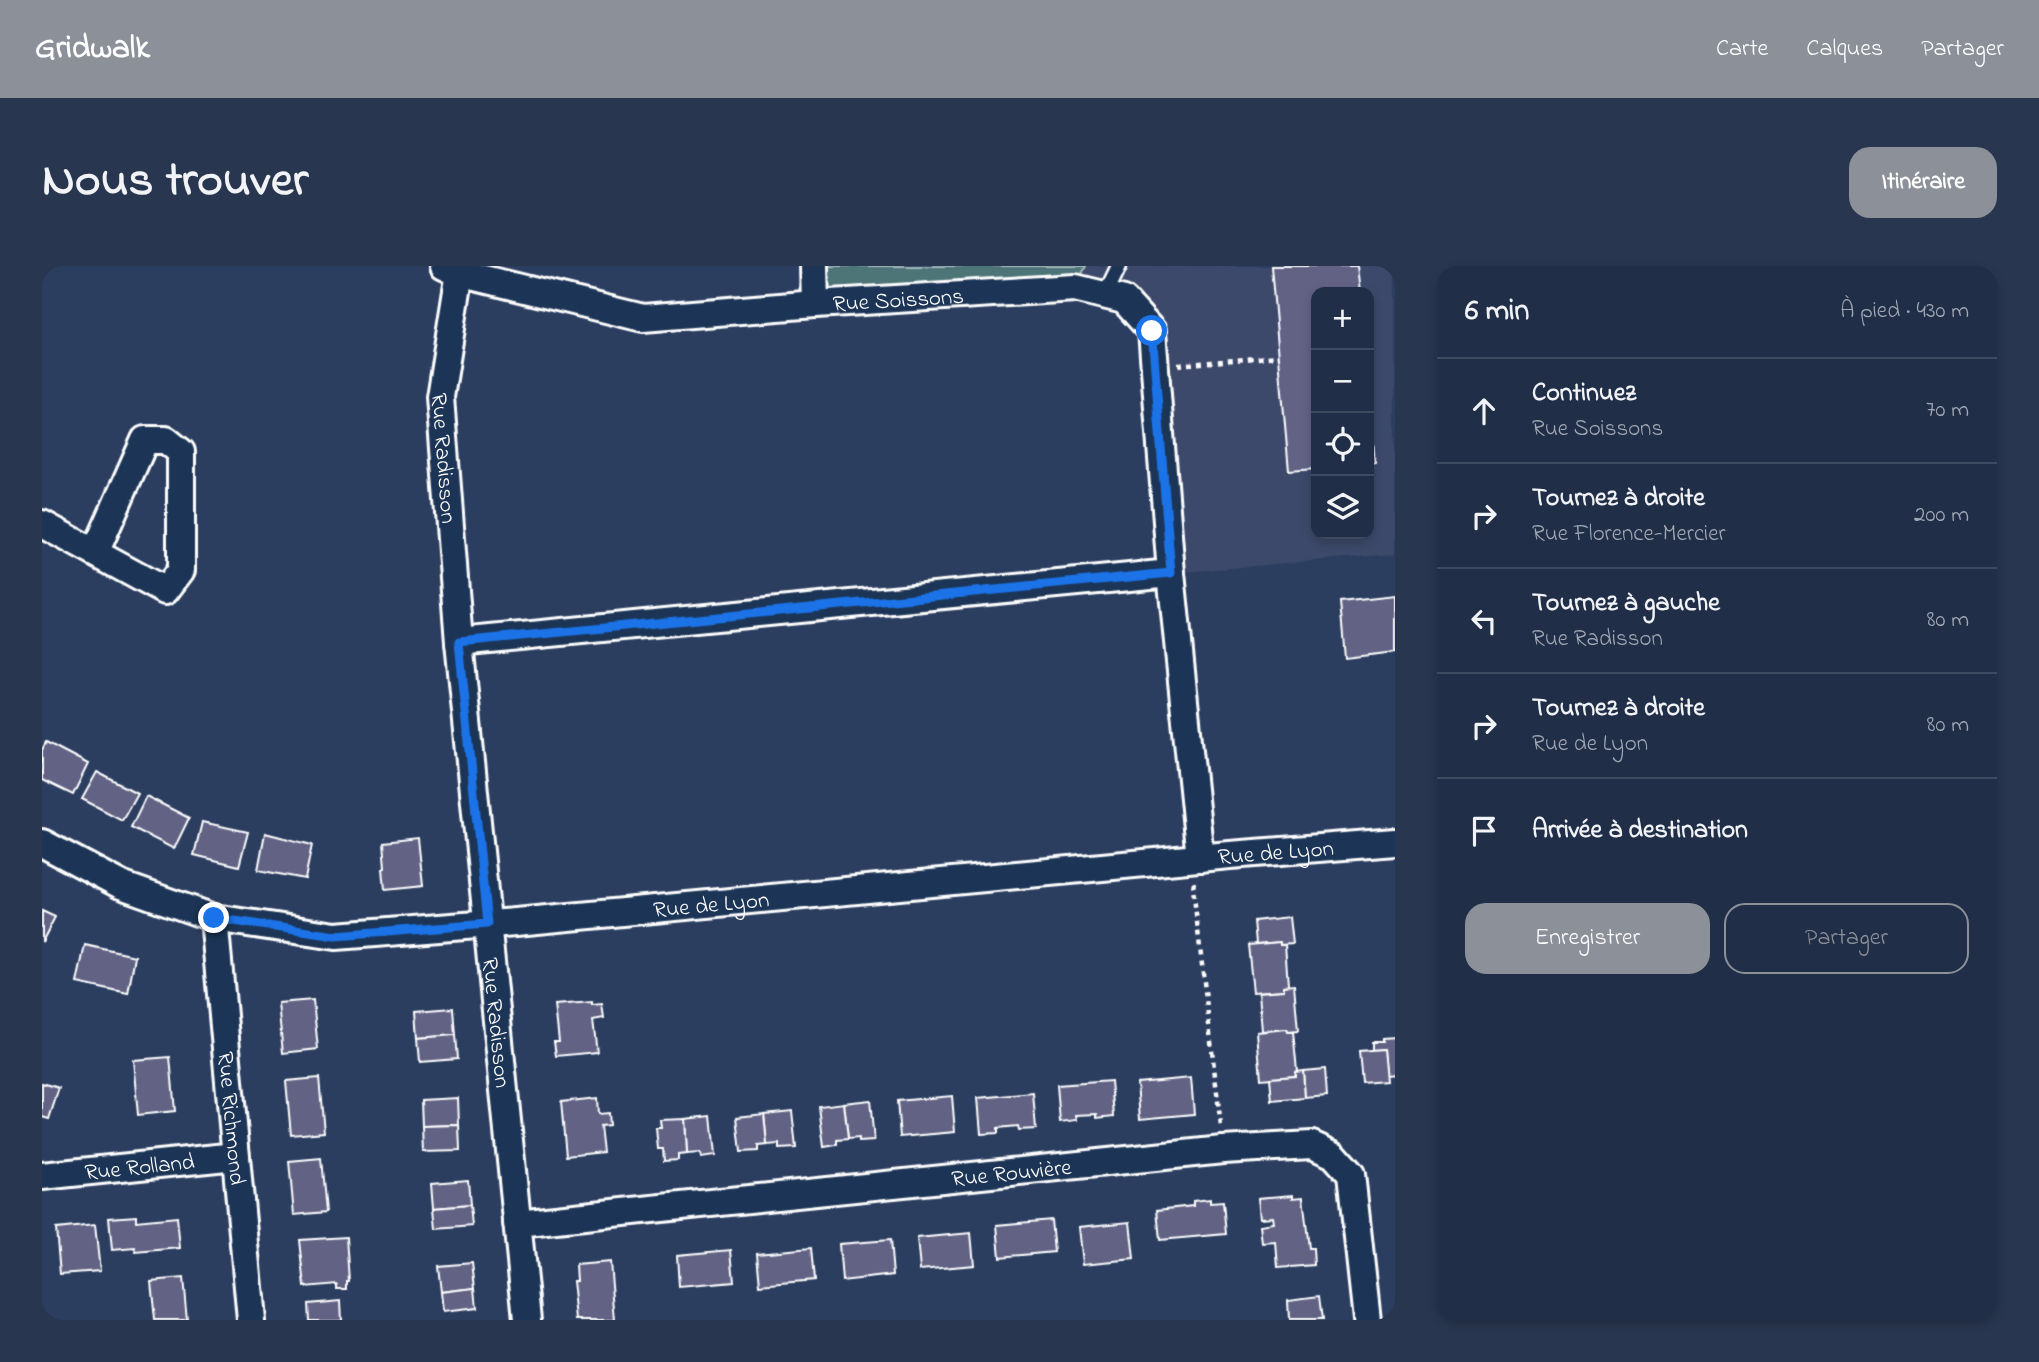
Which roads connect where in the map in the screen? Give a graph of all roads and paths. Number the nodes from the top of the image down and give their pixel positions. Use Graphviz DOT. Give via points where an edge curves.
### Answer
graph roads {
  1 [pos="814,266"];
  2 [pos="1119,266"];
  3 [pos="455,268"];
  4 [pos="1105,295"];
  5 [pos="815,304"];
  6 [pos="1279,356"];
  7 [pos="1156,367"];
  8 [pos="42,524"];
  9 [pos="95,553"];
  10 [pos="1171,573"];
  11 [pos="459,642"];
  12 [pos="1395,842"];
  13 [pos="42,843"];
  14 [pos="1200,858"];
  15 [pos="214,918"];
  16 [pos="487,924"];
  17 [pos="1223,1150"];
  18 [pos="236,1156"];
  19 [pos="42,1176"];
  20 [pos="517,1223"];
  21 [pos="251,1320"];
  22 [pos="527,1320"];
  23 [pos="1367,1320"];
  1 -- 5 [label="street"];
  2 -- 4 [label="lane"];
  3 -- 5 [label="street, Rue Soissons" via="643,318"];
  3 -- 11 [label="street, Rue Radisson" via="440,397"];
  4 -- 5 [label="street, Rue Soissons" via="1075,288"];
  4 -- 7 [label="street, Rue Soissons" via="1124,300 1152,331"];
  6 -- 7 [label="path"];
  7 -- 10 [label="street, Rue Soissons"];
  8 -- 9 [label="street"];
  9 -- 9 [label="street" via="145,440 166,440 181,452 181,570 165,591"];
  10 -- 11 [label="street"];
  10 -- 14 [label="street, Rue Soissons"];
  11 -- 16 [label="street, Rue Radisson"];
  12 -- 14 [label="street, Rue de Lyon"];
  13 -- 15 [label="street, Rue de Lyon" via="121,885"];
  14 -- 16 [label="street, Rue de Lyon"];
  14 -- 17 [label="path" via="1193,888"];
  15 -- 16 [label="street, Rue de Lyon" via="336,936"];
  15 -- 18 [label="street, Rue Richmond"];
  16 -- 20 [label="street, Rue Radisson"];
  17 -- 20 [label="street, Rue Rouvière"];
  17 -- 23 [label="street, Rue Rouvière" via="1312,1145 1334,1155 1351,1174"];
  18 -- 19 [label="street, Rue Rolland"];
  18 -- 21 [label="street, Rue Richmond"];
  20 -- 22 [label="street, Rue Radisson"];
}
